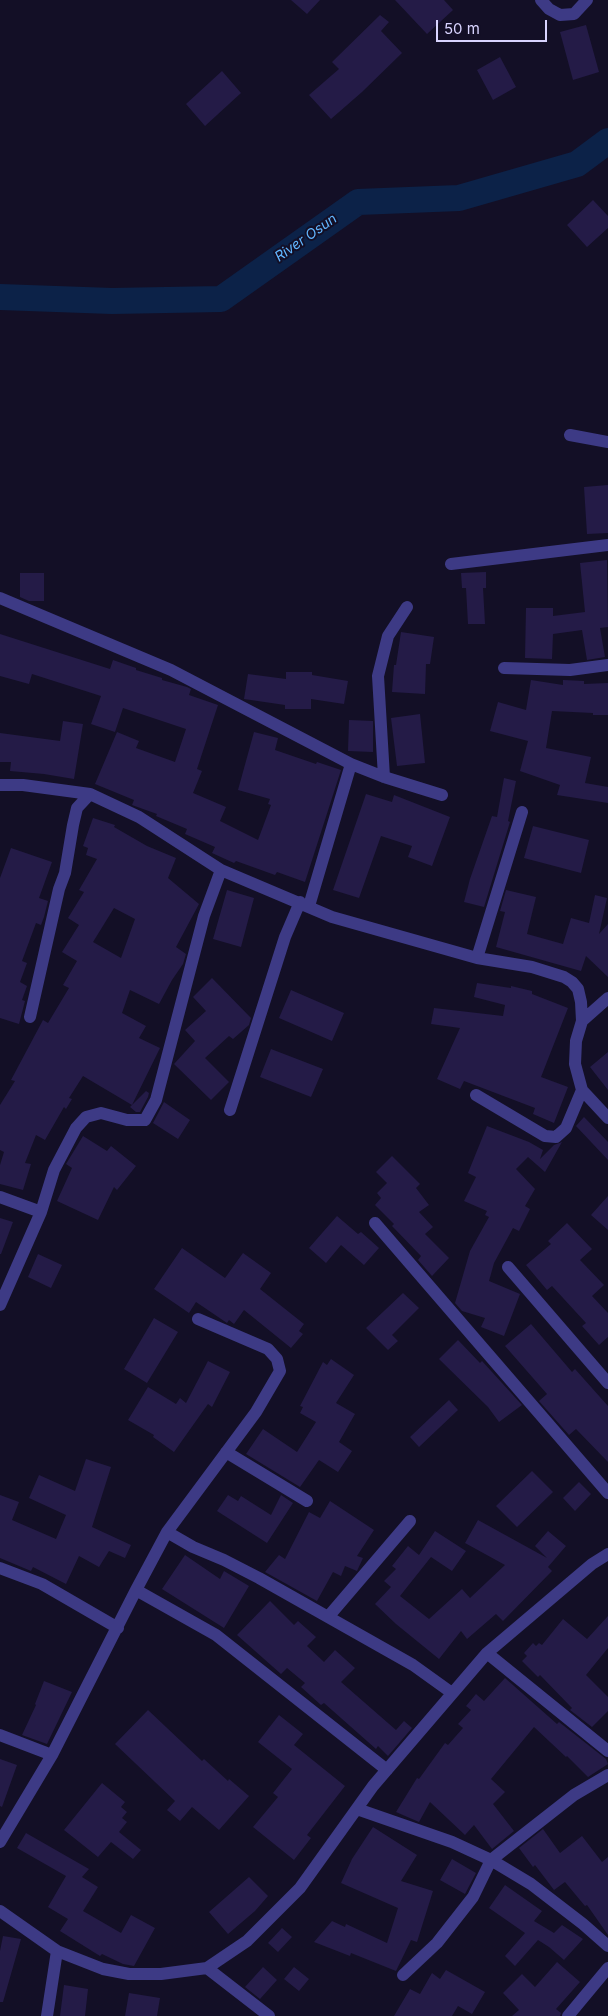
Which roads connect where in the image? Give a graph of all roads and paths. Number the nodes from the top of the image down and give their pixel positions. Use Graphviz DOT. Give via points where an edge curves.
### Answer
graph roads {
  1 [pos="541,0"];
  2 [pos="587,0"];
  3 [pos="570,435"];
  4 [pos="608,442"];
  5 [pos="608,545"];
  6 [pos="451,564"];
  7 [pos="0,598"];
  8 [pos="407,607"];
  9 [pos="608,665"];
  10 [pos="504,668"];
  11 [pos="351,764"];
  12 [pos="384,777"];
  13 [pos="0,785"];
  14 [pos="90,794"];
  15 [pos="442,795"];
  16 [pos="522,812"];
  17 [pos="222,870"];
  18 [pos="304,904"];
  19 [pos="477,958"];
  20 [pos="608,998"];
  21 [pos="30,1017"];
  22 [pos="582,1021"];
  23 [pos="582,1090"];
  24 [pos="476,1095"];
  25 [pos="230,1110"];
  26 [pos="608,1118"];
  27 [pos="0,1197"];
  28 [pos="41,1212"];
  29 [pos="375,1223"];
  30 [pos="508,1267"];
  31 [pos="0,1305"];
  32 [pos="198,1319"];
  33 [pos="608,1383"];
  34 [pos="226,1452"];
  35 [pos="608,1493"];
  36 [pos="307,1501"];
  37 [pos="410,1521"];
  38 [pos="167,1532"];
  39 [pos="608,1554"];
  40 [pos="0,1568"];
  41 [pos="136,1590"];
  42 [pos="328,1617"];
  43 [pos="118,1628"];
  44 [pos="486,1653"];
  45 [pos="452,1693"];
  46 [pos="0,1735"];
  47 [pos="608,1751"];
  48 [pos="52,1755"];
  49 [pos="387,1770"];
  50 [pos="608,1775"];
  51 [pos="357,1809"];
  52 [pos="0,1842"];
  53 [pos="491,1860"];
  54 [pos="0,1911"];
  55 [pos="608,1946"];
  56 [pos="57,1951"];
  57 [pos="207,1968"];
  58 [pos="608,1968"];
  59 [pos="403,1975"];
  60 [pos="47,2016"];
  61 [pos="269,2016"];
  62 [pos="568,2016"];
  1 -- 2 [label="street" via="560,15 574,14"];
  3 -- 4 [label="street"];
  5 -- 6 [label="street"];
  7 -- 11 [label="street" via="171,670"];
  8 -- 12 [label="street" via="388,636 378,676"];
  9 -- 10 [label="street" via="570,670"];
  11 -- 12 [label="street"];
  11 -- 18 [label="street"];
  12 -- 15 [label="street"];
  13 -- 14 [label="street"];
  14 -- 17 [label="street" via="139,817"];
  14 -- 21 [label="street" via="77,808 72,825 65,872"];
  16 -- 19 [label="street"];
  17 -- 18 [label="street"];
  17 -- 28 [label="street" via="204,916 156,1100 145,1120 127,1120 102,1113 86,1117 76,1128 54,1170"];
  18 -- 19 [label="street" via="332,917"];
  18 -- 25 [label="street" via="285,937"];
  19 -- 22 [label="street" via="532,967 564,977 578,989"];
  20 -- 22 [label="street"];
  22 -- 23 [label="street" via="576,1041 575,1064"];
  23 -- 24 [label="street" via="566,1128 556,1137 545,1136"];
  23 -- 26 [label="street"];
  27 -- 28 [label="street"];
  28 -- 31 [label="street"];
  29 -- 35 [label="street"];
  30 -- 33 [label="street"];
  32 -- 34 [label="street" via="268,1350 277,1359 280,1371 256,1412"];
  34 -- 36 [label="street"];
  34 -- 38 [label="street"];
  37 -- 42 [label="street"];
  38 -- 41 [label="street"];
  38 -- 42 [label="street" via="233,1564"];
  39 -- 44 [label="street"];
  40 -- 43 [label="street" via="42,1584"];
  41 -- 43 [label="street"];
  41 -- 49 [label="street" via="216,1635"];
  42 -- 45 [label="street" via="413,1664"];
  43 -- 48 [label="street"];
  44 -- 45 [label="street"];
  44 -- 47 [label="street"];
  45 -- 49 [label="street"];
  46 -- 48 [label="street"];
  48 -- 52 [label="street"];
  49 -- 51 [label="street"];
  50 -- 53 [label="street" via="574,1796"];
  51 -- 53 [label="street" via="452,1842"];
  51 -- 57 [label="street" via="300,1888 247,1942"];
  53 -- 55 [label="street" via="530,1884"];
  53 -- 59 [label="street" via="473,1897 437,1943"];
  54 -- 56 [label="street"];
  56 -- 57 [label="street" via="129,1974"];
  56 -- 60 [label="street"];
  57 -- 61 [label="street"];
  58 -- 62 [label="street"];
}
